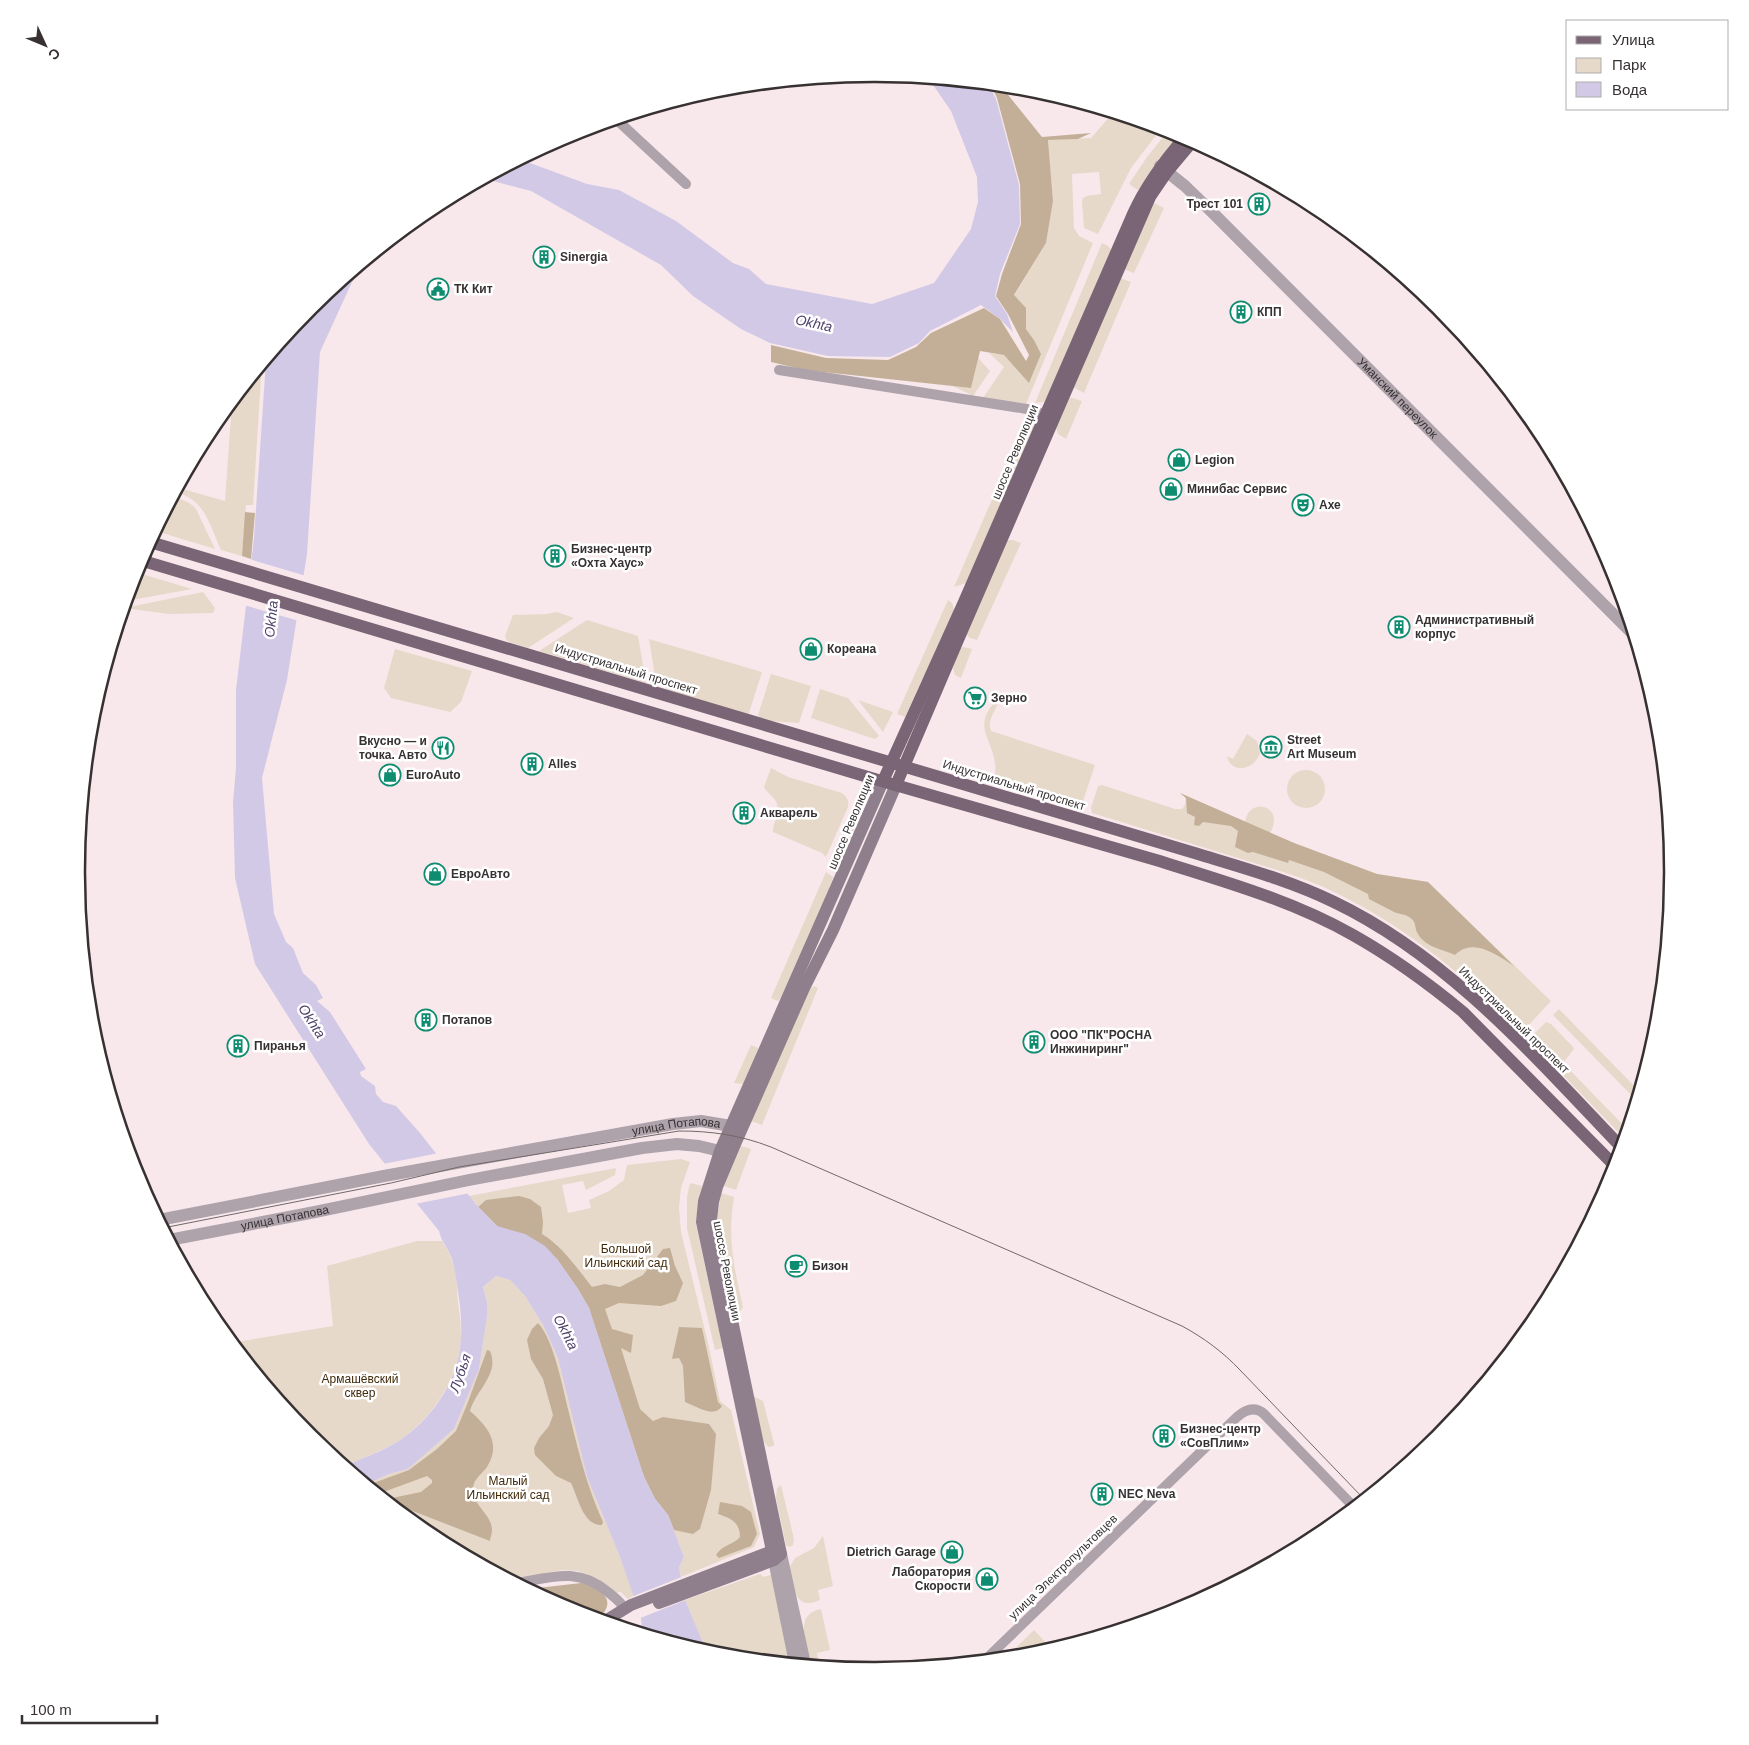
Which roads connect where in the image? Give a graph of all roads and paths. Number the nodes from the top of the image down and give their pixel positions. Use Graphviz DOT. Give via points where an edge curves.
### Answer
graph roads {
  1 [pos="622,124"];
  2 [pos="1180,144"];
  3 [pos="1186,147"];
  4 [pos="1163,169"];
  5 [pos="686,184"];
  6 [pos="779,370"];
  7 [pos="1050,415"];
  8 [pos="157,544"];
  9 [pos="148,562"];
  10 [pos="245,570"];
  11 [pos="242,590"];
  12 [pos="325,594"];
  13 [pos="320,614"];
  14 [pos="1625,626"];
  15 [pos="891,762"];
  16 [pos="904,766"];
  17 [pos="883,781"];
  18 [pos="896,785"];
  19 [pos="731,1126"];
  20 [pos="736,1142"];
  21 [pos="1617,1142"];
  22 [pos="720,1151"];
  23 [pos="1610,1161"];
  24 [pos="165,1219"];
  25 [pos="175,1239"];
  26 [pos="1350,1503"];
  27 [pos="776,1555"];
  28 [pos="526,1582"];
  29 [pos="630,1609"];
  30 [pos="612,1618"];
  31 [pos="618,1620"];
  32 [pos="990,1654"];
  33 [pos="794,1658"];
  34 [pos="804,1659"];
  1 -- 5 [label="street"];
  2 -- 4 [label="main road, шоссе Революции"];
  3 -- 4 [label="main road, шоссе Революции"];
  4 -- 7 [label="main road, шоссе Революции" via="1142,193"];
  4 -- 14 [label="street, Уманский переулок" via="1212,212"];
  6 -- 7 [label="street"];
  7 -- 15 [label="main road, шоссе Революции"];
  7 -- 16 [label="main road, шоссе Революции"];
  8 -- 10 [label="main road"];
  9 -- 11 [label="main road"];
  10 -- 11 [label="main road"];
  10 -- 12 [label="main road, Индустриальный проспект"];
  11 -- 13 [label="main road"];
  12 -- 13 [label="main road"];
  12 -- 15 [label="main road, Индустриальный проспект"];
  13 -- 17 [label="main road"];
  15 -- 16 [label="main road, Индустриальный проспект"];
  15 -- 17 [label="main road, шоссе Революции"];
  16 -- 18 [label="main road, шоссе Революции"];
  16 -- 21 [label="main road, Индустриальный проспект" via="1264,875 1335,903 1386,932 1454,981 1519,1042"];
  17 -- 18 [label="main road"];
  17 -- 19 [label="main road, шоссе Революции"];
  18 -- 20 [label="main road, шоссе Революции"];
  18 -- 23 [label="main road" via="1246,889 1281,901 1353,935 1414,974 1463,1012"];
  19 -- 20 [label="main road, улица Потапова"];
  19 -- 22 [label="main road, шоссе Революции"];
  19 -- 24 [label="street, улица Потапова" via="711,1122 683,1123"];
  20 -- 22 [label="main road, улица Потапова"];
  20 -- 27 [label="main road, шоссе Революции" via="717,1187 711,1220"];
  22 -- 25 [label="street, улица Потапова" via="677,1144 642,1148"];
  22 -- 27 [label="main road, шоссе Революции" via="704,1201 702,1222"];
  26 -- 32 [label="street, улица Электропультовцев" via="1259,1410 1247,1410 1236,1417"];
  27 -- 29 [label="main road"];
  27 -- 33 [label="street"];
  27 -- 34 [label="street"];
  28 -- 29 [label="street" via="578,1576 595,1582"];
  29 -- 30 [label="main road"];
  29 -- 31 [label="main road"];
}
